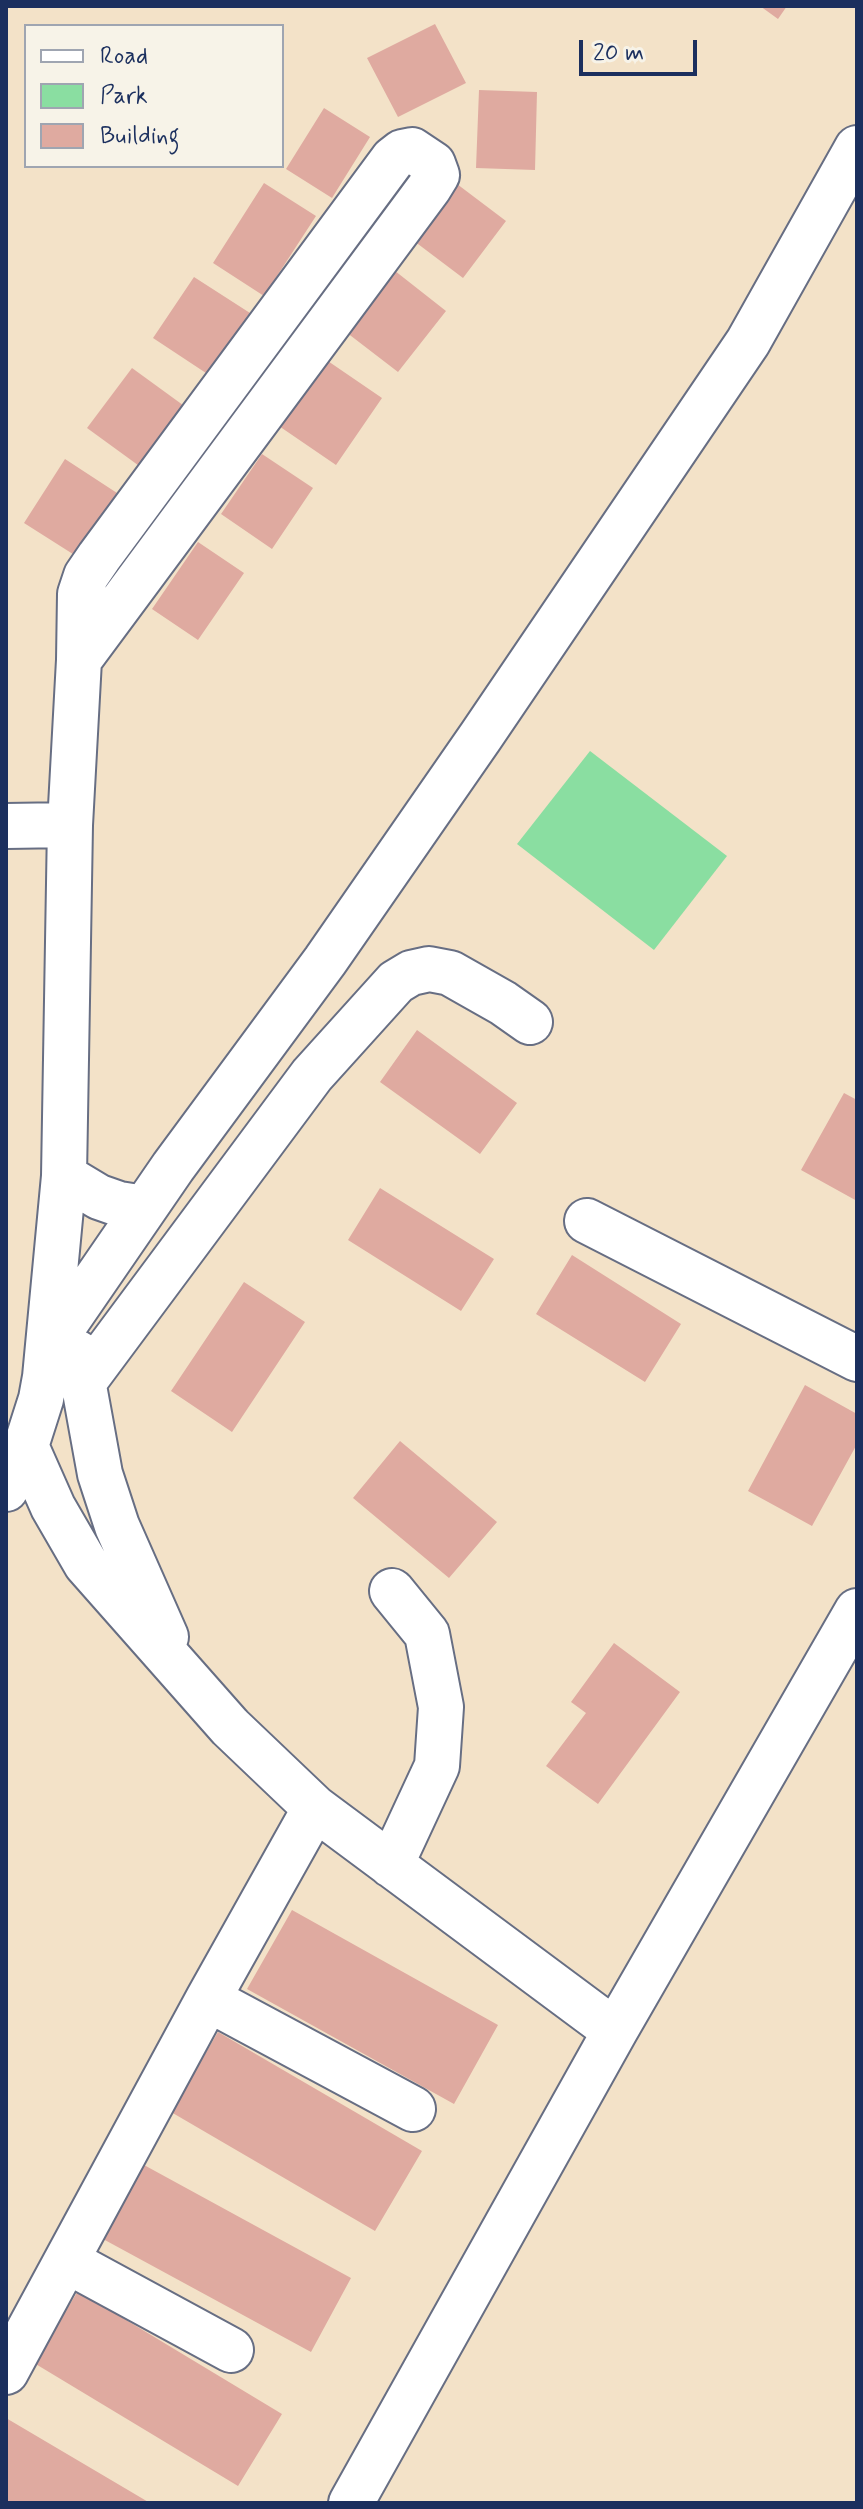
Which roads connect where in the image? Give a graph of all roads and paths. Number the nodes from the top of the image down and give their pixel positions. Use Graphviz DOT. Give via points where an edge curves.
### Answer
graph roads {
  1 [pos="857,148"];
  2 [pos="332,240"];
  3 [pos="370,265"];
  4 [pos="211,407"];
  5 [pos="248,433"];
  6 [pos="79,660"];
  7 [pos="70,825"];
  8 [pos="6,826"];
  9 [pos="530,1022"];
  10 [pos="64,1176"];
  11 [pos="144,1208"];
  12 [pos="587,1221"];
  13 [pos="60,1332"];
  14 [pos="857,1359"];
  15 [pos="83,1383"];
  16 [pos="26,1446"];
  17 [pos="6,1489"];
  18 [pos="392,1591"];
  19 [pos="857,1611"];
  20 [pos="178,1670"];
  21 [pos="315,1808"];
  22 [pos="391,1865"];
  23 [pos="208,1999"];
  24 [pos="615,2031"];
  25 [pos="413,2109"];
  26 [pos="67,2261"];
  27 [pos="231,2350"];
  28 [pos="6,2372"];
  29 [pos="351,2503"];
  1 -- 11 [label="street" via="748,342 342,936"];
  2 -- 3 [label="street"];
  2 -- 3 [label="street" via="393,159 412,150 433,164 437,175"];
  2 -- 4 [label="street"];
  3 -- 5 [label="street"];
  4 -- 5 [label="street"];
  4 -- 6 [label="street" via="86,576 80,594"];
  5 -- 6 [label="street"];
  6 -- 7 [label="street"];
  7 -- 8 [label="street"];
  7 -- 10 [label="street"];
  9 -- 15 [label="street" via="450,973 429,969 396,982 312,1075"];
  10 -- 11 [label="street" via="99,1197"];
  10 -- 13 [label="street"];
  11 -- 13 [label="street"];
  12 -- 14 [label="street"];
  13 -- 15 [label="street"];
  13 -- 16 [label="street"];
  15 -- 20 [label="street" via="100,1474 117,1526"];
  16 -- 17 [label="street"];
  16 -- 20 [label="street" via="86,1564"];
  18 -- 22 [label="street" via="427,1634 441,1707 437,1766"];
  19 -- 24 [label="street"];
  20 -- 21 [label="street"];
  21 -- 22 [label="street"];
  21 -- 23 [label="street"];
  22 -- 24 [label="street"];
  23 -- 25 [label="street"];
  23 -- 26 [label="street"];
  24 -- 29 [label="street"];
  26 -- 27 [label="street"];
  26 -- 28 [label="street"];
}
